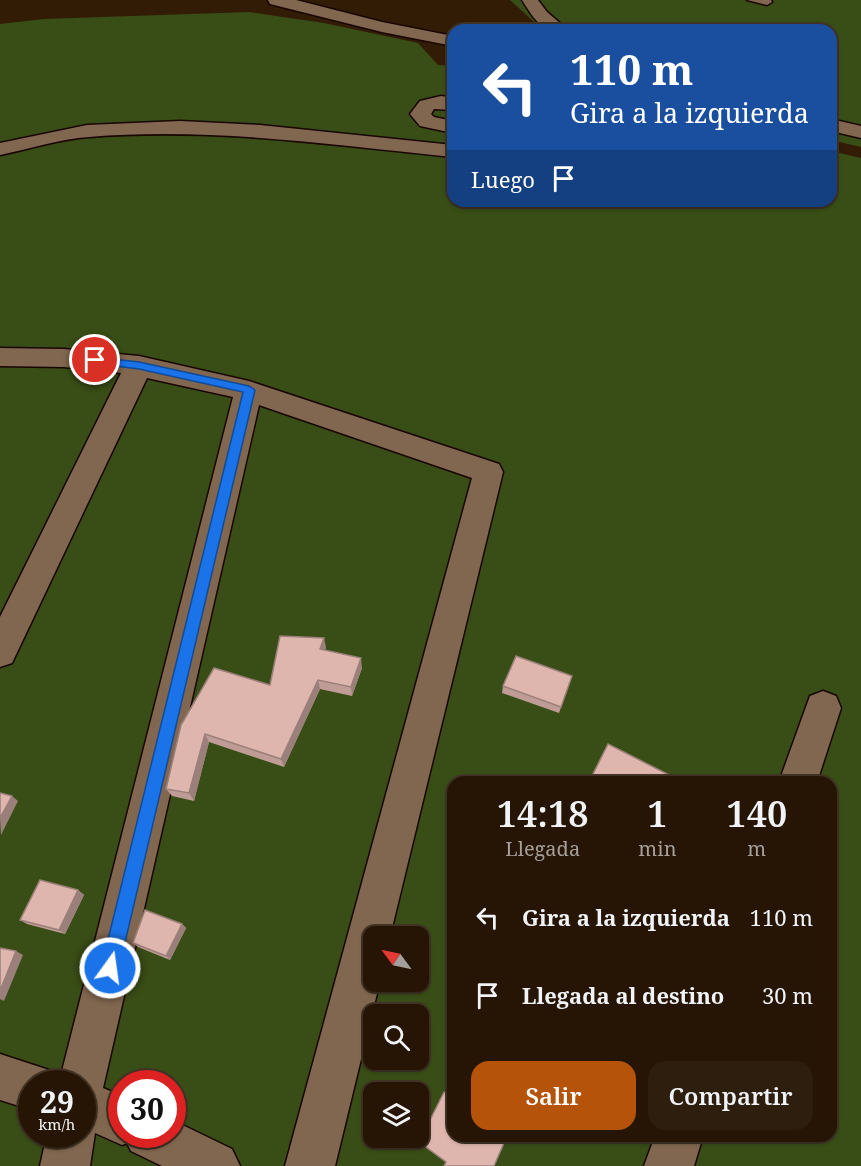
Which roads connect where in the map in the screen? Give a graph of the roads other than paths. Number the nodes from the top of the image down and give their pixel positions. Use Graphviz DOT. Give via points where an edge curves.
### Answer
graph roads {
  1 [pos="276,0"];
  2 [pos="530,0"];
  3 [pos="752,0"];
  4 [pos="767,3"];
  5 [pos="551,24"];
  6 [pos="447,40"];
  7 [pos="447,103"];
  8 [pos="447,126"];
  9 [pos="837,126"];
  10 [pos="861,132"];
  11 [pos="0,149"];
  12 [pos="447,150"];
  13 [pos="0,357"];
  14 [pos="139,365"];
  15 [pos="249,390"];
  16 [pos="0,652"];
  17 [pos="823,708"];
  18 [pos="800,776"];
  19 [pos="85,1070"];
  20 [pos="0,1077"];
  21 [pos="18,1082"];
  22 [pos="677,1142"];
  23 [pos="68,1148"];
  24 [pos="177,1148"];
  25 [pos="64,1166"];
  26 [pos="215,1166"];
  27 [pos="310,1166"];
  28 [pos="669,1166"];
  1 -- 6 [label="street"];
  2 -- 5 [label="street"];
  3 -- 4 [label="lane"];
  7 -- 8 [label="street" via="427,105 420,114 423,120"];
  9 -- 10 [label="street"];
  11 -- 12 [label="street" via="87,131 180,127"];
  13 -- 14 [label="street" via="50,355"];
  14 -- 15 [label="street"];
  14 -- 16 [label="street"];
  15 -- 19 [label="street"];
  15 -- 27 [label="street" via="488,472"];
  17 -- 18 [label="street"];
  20 -- 21 [label="street"];
  22 -- 28 [label="street"];
  23 -- 25 [label="street"];
  24 -- 26 [label="street"];
}
